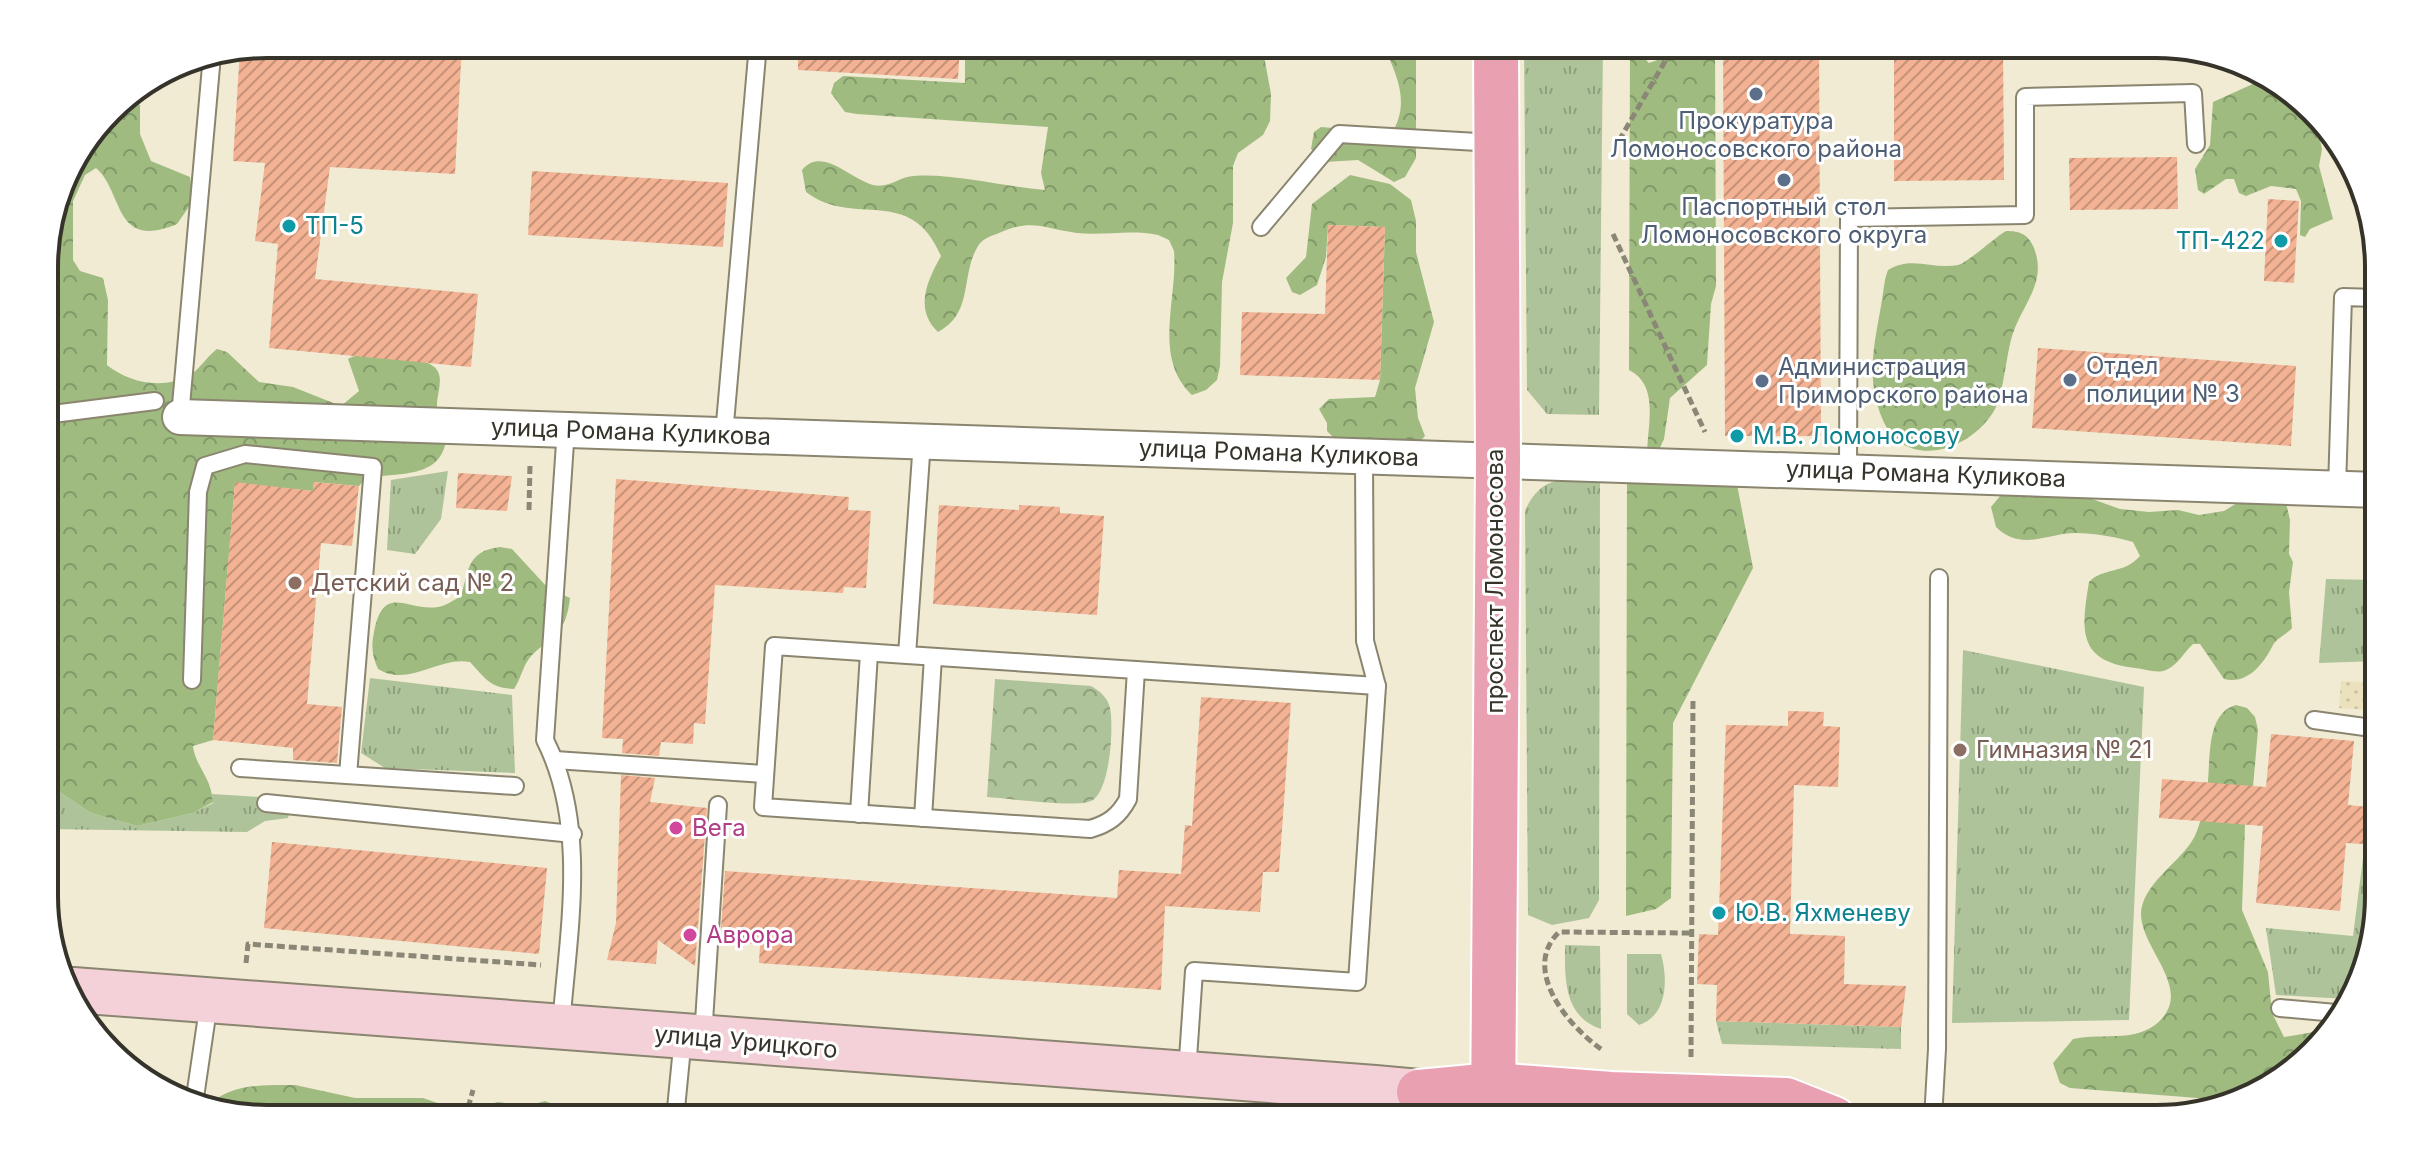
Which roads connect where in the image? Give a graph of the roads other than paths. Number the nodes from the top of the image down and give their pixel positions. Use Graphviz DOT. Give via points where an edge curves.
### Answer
graph roads {
  1 [pos="757,58"];
  2 [pos="1496,58"];
  3 [pos="211,66"];
  4 [pos="1496,143"];
  5 [pos="2196,144"];
  6 [pos="1261,227"];
  7 [pos="2365,298"];
  8 [pos="167,409"];
  9 [pos="58,414"];
  10 [pos="566,428"];
  11 [pos="724,435"];
  12 [pos="922,441"];
  13 [pos="1364,456"];
  14 [pos="1498,461"];
  15 [pos="1848,472"];
  16 [pos="2337,488"];
  17 [pos="2365,489"];
  18 [pos="1939,578"];
  19 [pos="869,653"];
  20 [pos="907,655"];
  21 [pos="933,657"];
  22 [pos="1136,670"];
  23 [pos="192,680"];
  24 [pos="1377,686"];
  25 [pos="2314,720"];
  26 [pos="2365,727"];
  27 [pos="555,760"];
  28 [pos="240,768"];
  29 [pos="765,774"];
  30 [pos="348,775"];
  31 [pos="515,786"];
  32 [pos="266,803"];
  33 [pos="718,805"];
  34 [pos="859,814"];
  35 [pos="923,818"];
  36 [pos="573,834"];
  37 [pos="81,991"];
  38 [pos="209,1000"];
  39 [pos="2280,1008"];
  40 [pos="2329,1012"];
  41 [pos="561,1027"];
  42 [pos="693,1037"];
  43 [pos="1187,1075"];
  44 [pos="196,1092"];
  45 [pos="678,1105"];
  46 [pos="1418,1105"];
  47 [pos="1487,1105"];
  48 [pos="1514,1105"];
  49 [pos="1799,1105"];
  50 [pos="1934,1105"];
  1 -- 11 [label="lane"];
  2 -- 4 [label="main road, проспект Ломоносова"];
  3 -- 8 [label="lane"];
  4 -- 6 [label="lane" via="1339,134"];
  4 -- 14 [label="main road, проспект Ломоносова"];
  5 -- 15 [label="lane" via="2193,93 2025,97 2025,215 1849,218"];
  7 -- 16 [label="lane" via="2343,297"];
  8 -- 9 [label="lane"];
  8 -- 10 [label="street, улица Романа Куликова"];
  10 -- 11 [label="street, улица Романа Куликова"];
  10 -- 27 [label="lane" via="545,740"];
  11 -- 12 [label="street, улица Романа Куликова"];
  12 -- 13 [label="street, улица Романа Куликова"];
  12 -- 20 [label="lane"];
  13 -- 14 [label="street, улица Романа Куликова"];
  13 -- 24 [label="lane" via="1365,641"];
  14 -- 15 [label="street, улица Романа Куликова"];
  14 -- 47 [label="main road, проспект Ломоносова"];
  15 -- 16 [label="street, улица Романа Куликова"];
  16 -- 17 [label="street, улица Романа Куликова"];
  18 -- 50 [label="lane"];
  19 -- 20 [label="lane"];
  19 -- 29 [label="lane" via="774,646"];
  19 -- 34 [label="lane"];
  20 -- 21 [label="lane"];
  21 -- 22 [label="lane"];
  21 -- 35 [label="lane"];
  22 -- 24 [label="lane"];
  22 -- 35 [label="lane" via="1128,799 1115,818 1090,829"];
  23 -- 30 [label="lane" via="198,492 205,466 245,454 373,467"];
  24 -- 43 [label="lane" via="1357,982 1194,971"];
  25 -- 26 [label="lane"];
  27 -- 29 [label="lane"];
  27 -- 36 [label="lane"];
  28 -- 30 [label="lane"];
  29 -- 34 [label="lane" via="763,807"];
  30 -- 31 [label="lane"];
  32 -- 36 [label="lane"];
  33 -- 42 [label="lane"];
  34 -- 35 [label="lane"];
  36 -- 41 [label="lane"];
  37 -- 38 [label="main road, улица Урицкого"];
  38 -- 41 [label="main road, улица Урицкого"];
  38 -- 44 [label="lane"];
  39 -- 40 [label="lane"];
  41 -- 42 [label="main road, улица Урицкого"];
  42 -- 43 [label="main road, улица Урицкого"];
  42 -- 45 [label="lane"];
  43 -- 46 [label="main road, улица Урицкого"];
  48 -- 49 [label="main road, улица Урицкого" via="1611,1094 1786,1100"];
}
